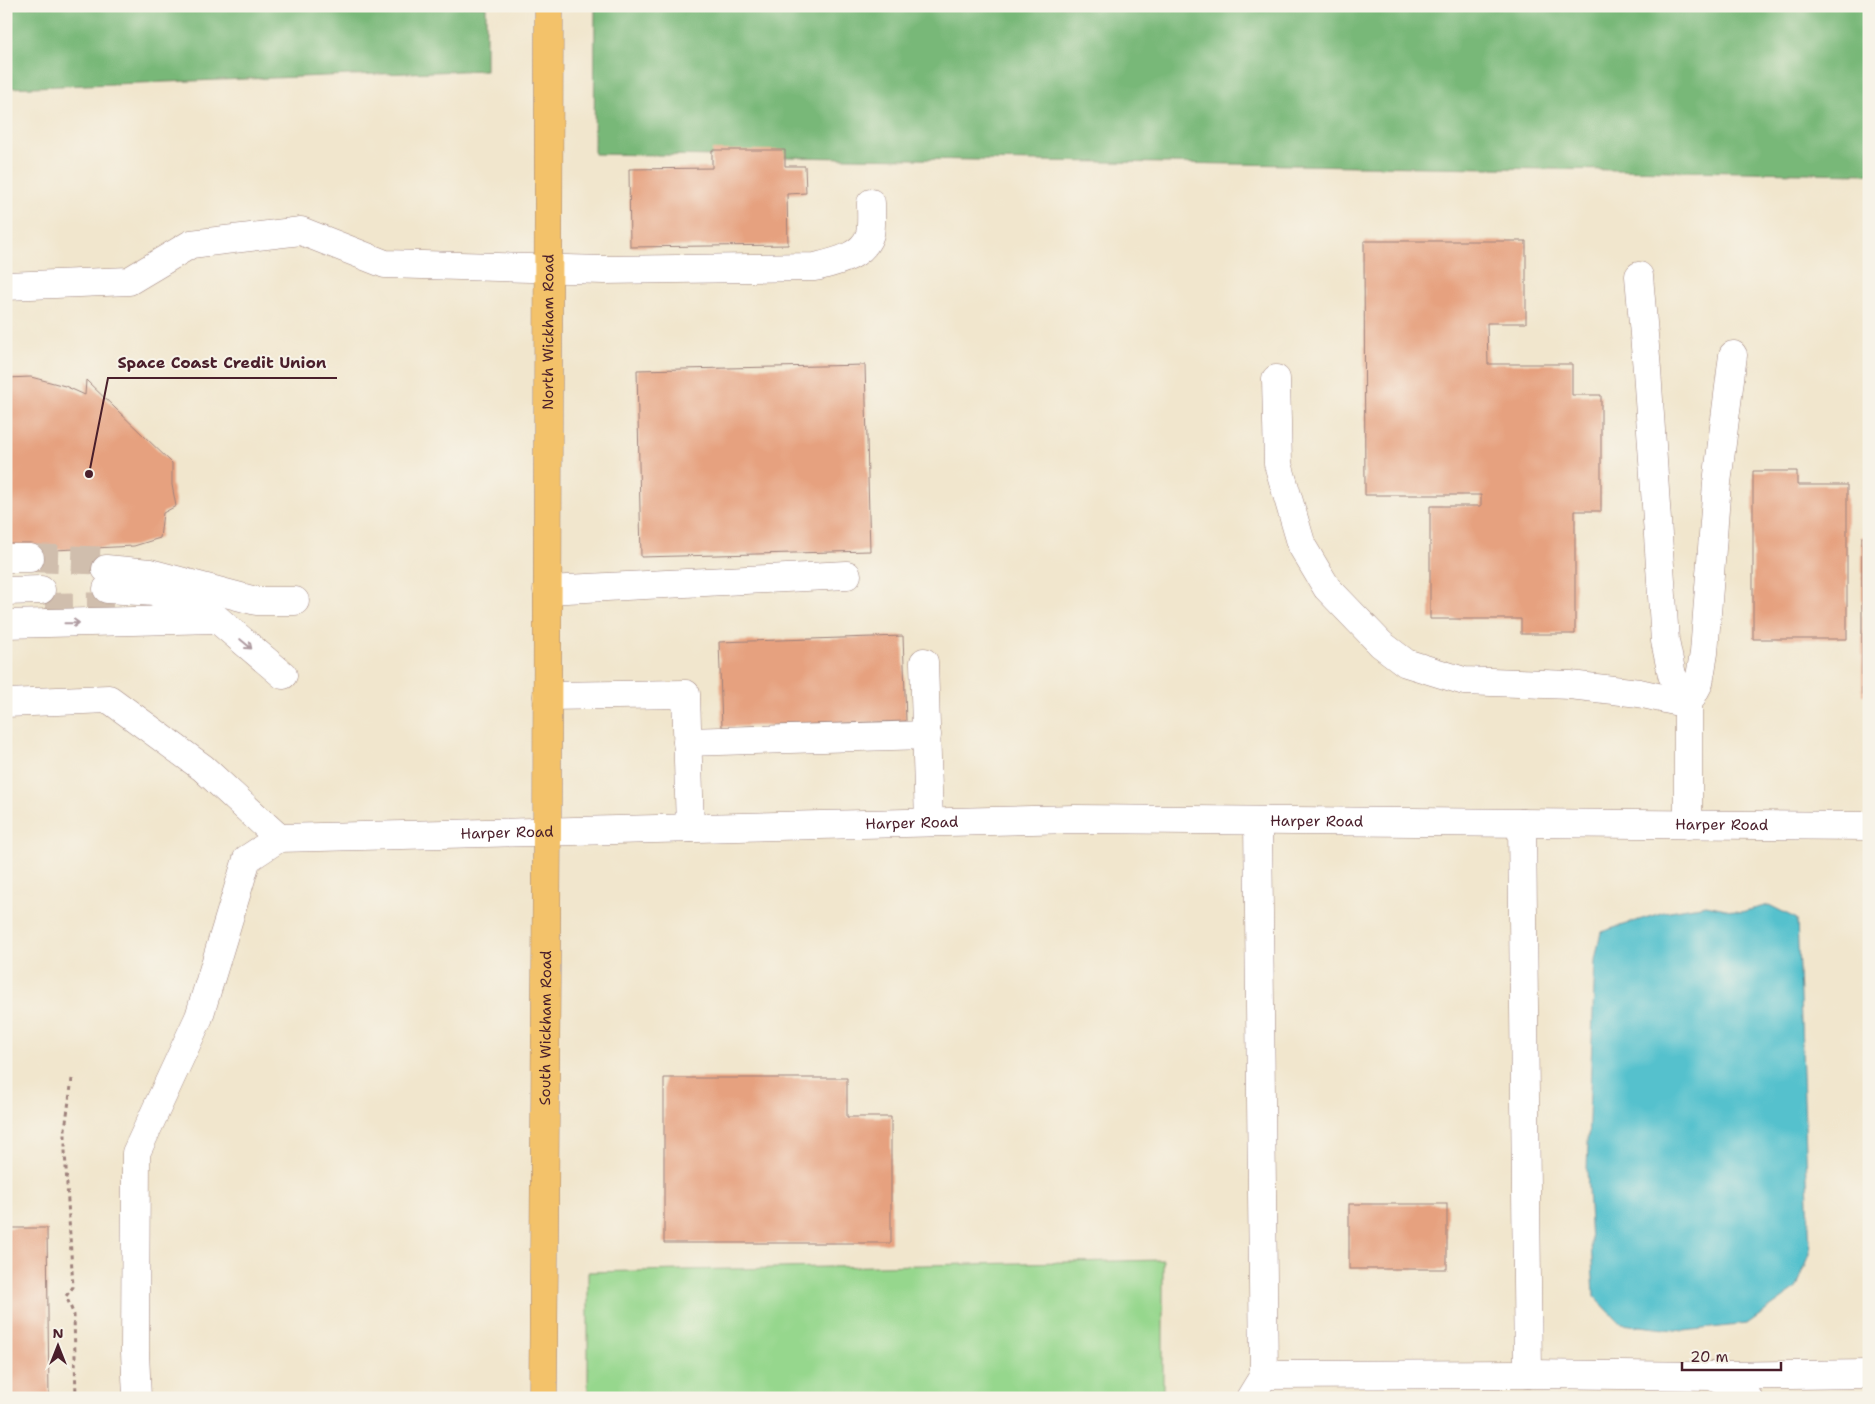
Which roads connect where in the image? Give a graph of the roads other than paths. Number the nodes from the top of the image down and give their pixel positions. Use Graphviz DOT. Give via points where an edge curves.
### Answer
graph roads {
  1 [pos="549,6"];
  2 [pos="871,203"];
  3 [pos="548,269"];
  4 [pos="1639,276"];
  5 [pos="6,286"];
  6 [pos="1733,355"];
  7 [pos="1276,379"];
  8 [pos="6,574"];
  9 [pos="847,576"];
  10 [pos="32,577"];
  11 [pos="547,590"];
  12 [pos="6,592"];
  13 [pos="294,601"];
  14 [pos="6,607"];
  15 [pos="217,619"];
  16 [pos="6,624"];
  17 [pos="547,657"];
  18 [pos="924,662"];
  19 [pos="283,675"];
  20 [pos="547,696"];
  21 [pos="6,703"];
  22 [pos="1688,704"];
  23 [pos="927,735"];
  24 [pos="687,742"];
  25 [pos="1258,821"];
  26 [pos="930,822"];
  27 [pos="1522,823"];
  28 [pos="1688,825"];
  29 [pos="1869,826"];
  30 [pos="690,828"];
  31 [pos="547,832"];
  32 [pos="280,838"];
  33 [pos="1528,1374"];
  34 [pos="1869,1374"];
  35 [pos="1712,1376"];
  36 [pos="1257,1387"];
  37 [pos="137,1398"];
  38 [pos="543,1398"];
  39 [pos="1748,1398"];
  1 -- 3 [label="main road, North Wickham Road"];
  2 -- 3 [label="street" via="870,235 858,253 815,266"];
  3 -- 5 [label="street" via="385,264 301,231 191,244 129,281"];
  3 -- 11 [label="main road, North Wickham Road"];
  4 -- 22 [label="street" via="1665,641 1672,675"];
  6 -- 22 [label="street" via="1717,483 1704,653 1699,683"];
  7 -- 22 [label="street" via="1278,464 1302,546 1326,588 1380,644 1406,663 1464,681 1570,685 1639,693"];
  8 -- 10 [label="street"];
  9 -- 11 [label="street"];
  10 -- 12 [label="street"];
  10 -- 14 [label="street"];
  11 -- 17 [label="main road, North Wickham Road"];
  13 -- 15 [label="street" via="256,601 150,573 110,581"];
  16 -- 15 [label="street, one-way"];
  15 -- 19 [label="street, one-way"];
  17 -- 20 [label="main road, South Wickham Road"];
  18 -- 23 [label="street"];
  20 -- 24 [label="street" via="686,694"];
  20 -- 31 [label="main road, South Wickham Road"];
  21 -- 32 [label="street" via="109,700 203,768"];
  22 -- 28 [label="street"];
  23 -- 24 [label="street"];
  23 -- 26 [label="street"];
  24 -- 30 [label="street"];
  25 -- 26 [label="street, Harper Road" via="1075,819"];
  25 -- 27 [label="street, Harper Road"];
  25 -- 36 [label="street"];
  26 -- 30 [label="street, Harper Road"];
  27 -- 28 [label="street, Harper Road"];
  27 -- 33 [label="street"];
  28 -- 29 [label="street, Harper Road"];
  30 -- 31 [label="street, Harper Road"];
  31 -- 32 [label="street, Harper Road"];
  31 -- 38 [label="main road, South Wickham Road"];
  32 -- 37 [label="street" via="247,859 199,1017 136,1153"];
  33 -- 35 [label="street"];
  33 -- 36 [label="street"];
  34 -- 35 [label="street"];
  35 -- 39 [label="street"];
}
